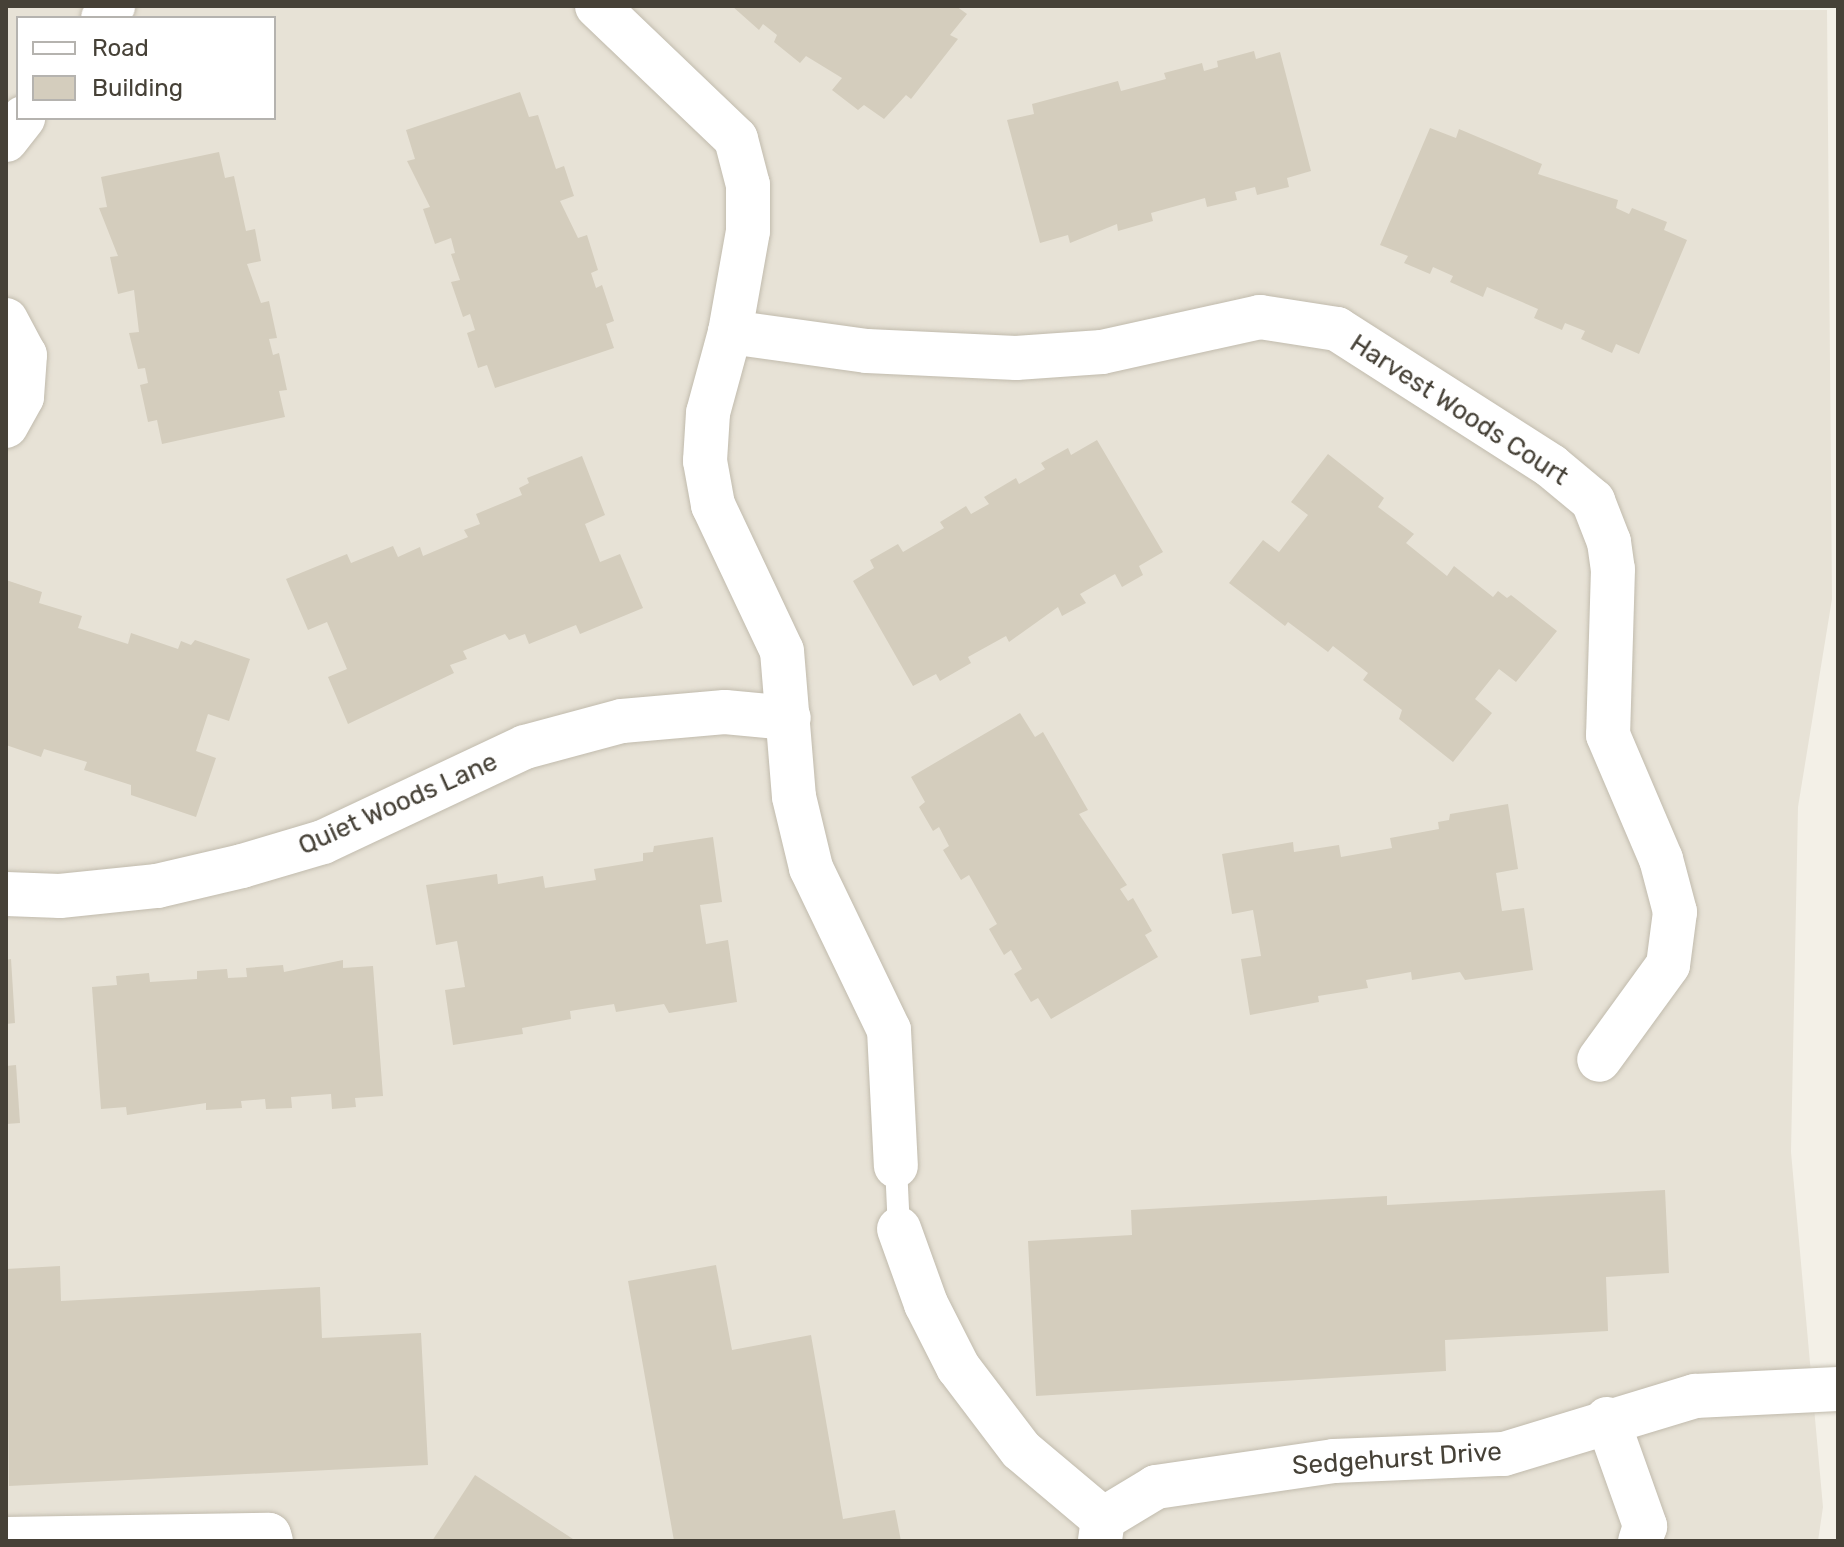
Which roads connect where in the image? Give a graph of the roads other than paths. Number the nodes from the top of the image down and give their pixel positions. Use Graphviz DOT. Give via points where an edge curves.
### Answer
graph roads {
  1 [pos="597,6"];
  2 [pos="21,120"];
  3 [pos="6,140"];
  4 [pos="6,320"];
  5 [pos="730,332"];
  6 [pos="6,426"];
  7 [pos="789,718"];
  8 [pos="6,894"];
  9 [pos="1599,1060"];
  10 [pos="896,1166"];
  11 [pos="899,1229"];
  12 [pos="1838,1389"];
  13 [pos="1607,1419"];
  14 [pos="1102,1530"];
  15 [pos="6,1539"];
  16 [pos="271,1541"];
  17 [pos="1640,1541"];
  1 -- 5 [label="street" via="736,139 748,185 748,231"];
  2 -- 3 [label="street"];
  4 -- 6 [label="street" via="25,355 22,397"];
  5 -- 7 [label="street" via="708,413 705,461 713,505 782,651"];
  5 -- 9 [label="street, Harvest Woods Court" via="867,351 1016,358 1102,352 1260,317 1337,329 1583,492 1599,515 1613,569 1608,735 1661,859 1675,912 1668,965"];
  7 -- 8 [label="street, Quiet Woods Lane" via="725,712 622,721 525,747 323,842 242,866 157,886 60,896"];
  7 -- 10 [label="street" via="794,797 811,868 889,1030"];
  10 -- 11 [label="lane"];
  11 -- 14 [label="street" via="926,1304 958,1367 1021,1450"];
  12 -- 13 [label="street, Sedgehurst Drive" via="1695,1396"];
  13 -- 14 [label="street, Sedgehurst Drive" via="1504,1454 1334,1461 1156,1487"];
  13 -- 17 [label="street" via="1645,1526"];
  15 -- 16 [label="street" via="269,1535"];
}
